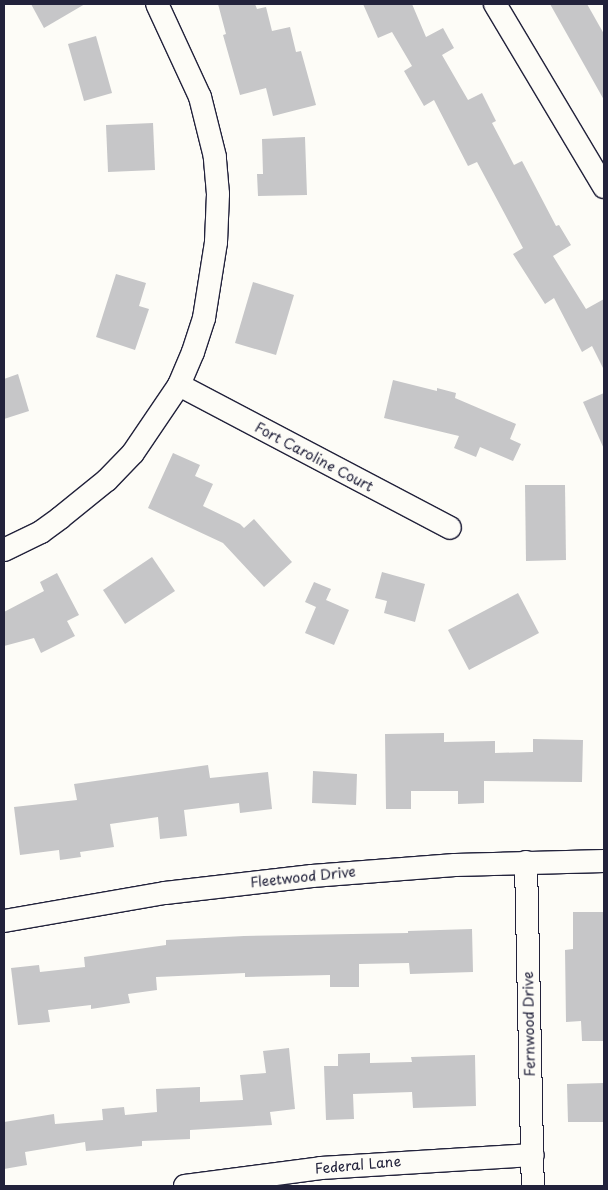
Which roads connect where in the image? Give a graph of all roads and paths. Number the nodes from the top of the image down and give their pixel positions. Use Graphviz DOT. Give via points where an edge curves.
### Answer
graph roads {
  1 [pos="157,4"];
  2 [pos="495,4"];
  3 [pos="604,187"];
  4 [pos="179,385"];
  5 [pos="450,528"];
  6 [pos="4,550"];
  7 [pos="604,861"];
  8 [pos="526,862"];
  9 [pos="4,921"];
  10 [pos="533,1155"];
  11 [pos="185,1186"];
  12 [pos="533,1186"];
  1 -- 4 [label="street" via="200,98 212,138 217,175 216,242 209,301 199,337"];
  2 -- 3 [label="street"];
  4 -- 5 [label="street, Fort Caroline Court"];
  4 -- 6 [label="street" via="146,436 107,480 41,532"];
  7 -- 8 [label="street, Fleetwood Drive"];
  8 -- 9 [label="street, Fleetwood Drive" via="312,876 165,893"];
  8 -- 10 [label="street, Fernwood Drive"];
  10 -- 11 [label="street, Federal Lane" via="321,1168"];
  10 -- 12 [label="street, Fernwood Drive"];
}
